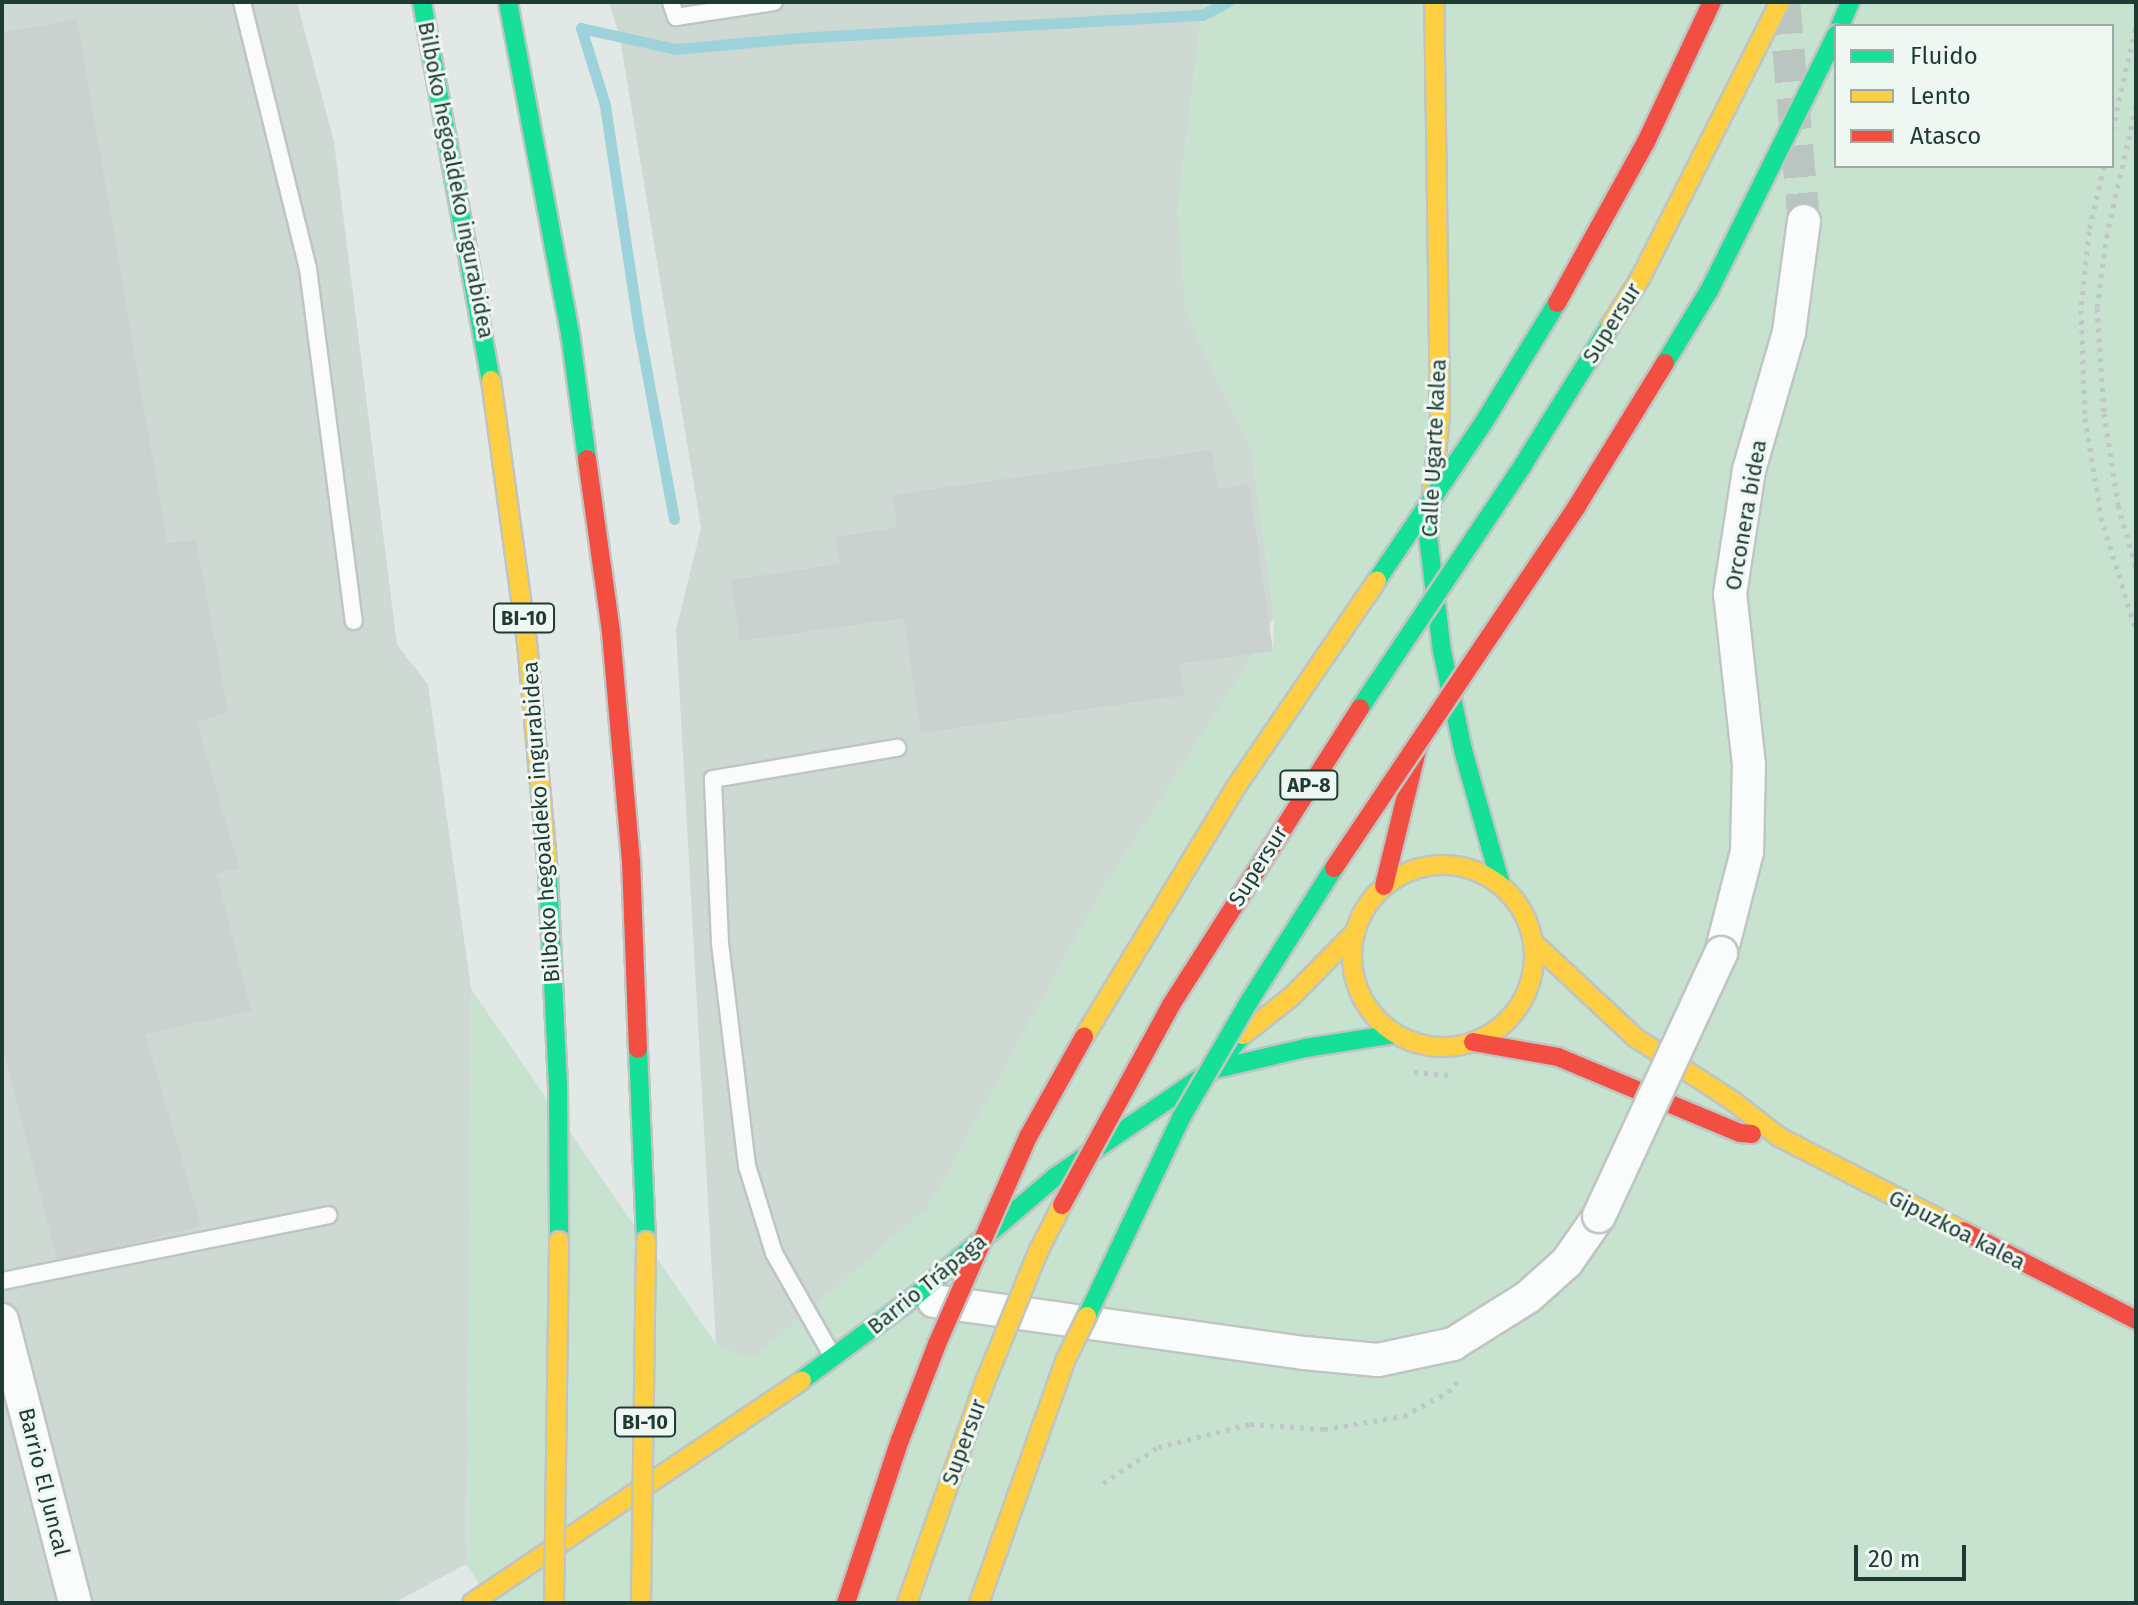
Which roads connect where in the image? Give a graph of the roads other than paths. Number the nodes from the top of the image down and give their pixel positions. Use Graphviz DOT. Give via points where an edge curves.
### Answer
graph roads {
  1 [pos="242,2"];
  2 [pos="422,2"];
  3 [pos="508,2"];
  4 [pos="671,2"];
  5 [pos="774,2"];
  6 [pos="1434,2"];
  7 [pos="1712,2"];
  8 [pos="1780,2"];
  9 [pos="1850,2"];
  10 [pos="1841,24"];
  11 [pos="1834,39"];
  12 [pos="1804,221"];
  13 [pos="354,621"];
  14 [pos="1442,651"];
  15 [pos="897,748"];
  16 [pos="1501,885"];
  17 [pos="1384,886"];
  18 [pos="1355,932"];
  19 [pos="1534,943"];
  20 [pos="1395,1034"];
  21 [pos="1473,1042"];
  22 [pos="1212,1070"];
  23 [pos="1779,1137"];
  24 [pos="328,1215"];
  25 [pos="2,1281"];
  26 [pos="913,1298"];
  27 [pos="2,1320"];
  28 [pos="2136,1320"];
  29 [pos="834,1358"];
  30 [pos="74,1602"];
  31 [pos="472,1603"];
  32 [pos="554,1603"];
  33 [pos="641,1603"];
  34 [pos="846,1603"];
  35 [pos="907,1603"];
  36 [pos="979,1603"];
  1 -- 13 [label="lane" via="308,269"];
  2 -- 32 [label="main road, Bilboko hegoaldeko ingurabidea / BI-10, bridge" via="487,347 529,656 558,1085"];
  3 -- 33 [label="main road, BI-10, bridge" via="575,361 611,633 632,875 646,1241"];
  4 -- 5 [label="lane" via="676,17"];
  6 -- 14 [label="main road, Calle Ugarte kalea" via="1440,415 1428,536"];
  7 -- 34 [label="main road, AP-8, bridge" via="1646,142 1576,272 1476,435 1236,787 1028,1137 931,1358"];
  8 -- 35 [label="main road, Supersur / AP-8, bridge" via="1641,277 1523,465 1308,785 1108,1116 1039,1250 985,1382"];
  9 -- 10 [label="main road"];
  11 -- 36 [label="main road, AP-8, bridge" via="1710,289 1577,506 1250,1000 1181,1118 1065,1361"];
  12 -- 26 [label="street, Orconera bidea, bridge" via="1789,332 1749,470 1730,594 1749,765 1747,852 1721,953 1599,1216 1567,1262 1528,1297 1453,1344 1378,1360"];
  14 -- 16 [label="main road, Calle Ugarte kalea"];
  14 -- 17 [label="main road"];
  15 -- 29 [label="lane" via="713,779 720,942 747,1166 774,1253"];
  16 -- 17 [label="main road" via="1473,870 1442,865 1411,870"];
  16 -- 19 [label="main road" via="1522,911"];
  17 -- 18 [label="main road" via="1366,907"];
  18 -- 20 [label="main road" via="1352,961 1358,989 1373,1015"];
  18 -- 22 [label="main road, Barrio Trápaga" via="1291,997 1240,1037"];
  19 -- 21 [label="main road" via="1533,974 1521,1004 1501,1028"];
  19 -- 23 [label="main road" via="1636,1038"];
  20 -- 21 [label="main road" via="1447,1047"];
  20 -- 22 [label="main road"];
  21 -- 23 [label="main road" via="1558,1057 1740,1133"];
  22 -- 26 [label="main road, Barrio Trápaga" via="1055,1177"];
  23 -- 28 [label="main road, Gipuzkoa kalea"];
  24 -- 25 [label="lane"];
  26 -- 29 [label="main road, Barrio Trápaga"];
  27 -- 30 [label="street, Barrio El Juncal"];
  29 -- 31 [label="main road, Barrio Trápaga"];
}
